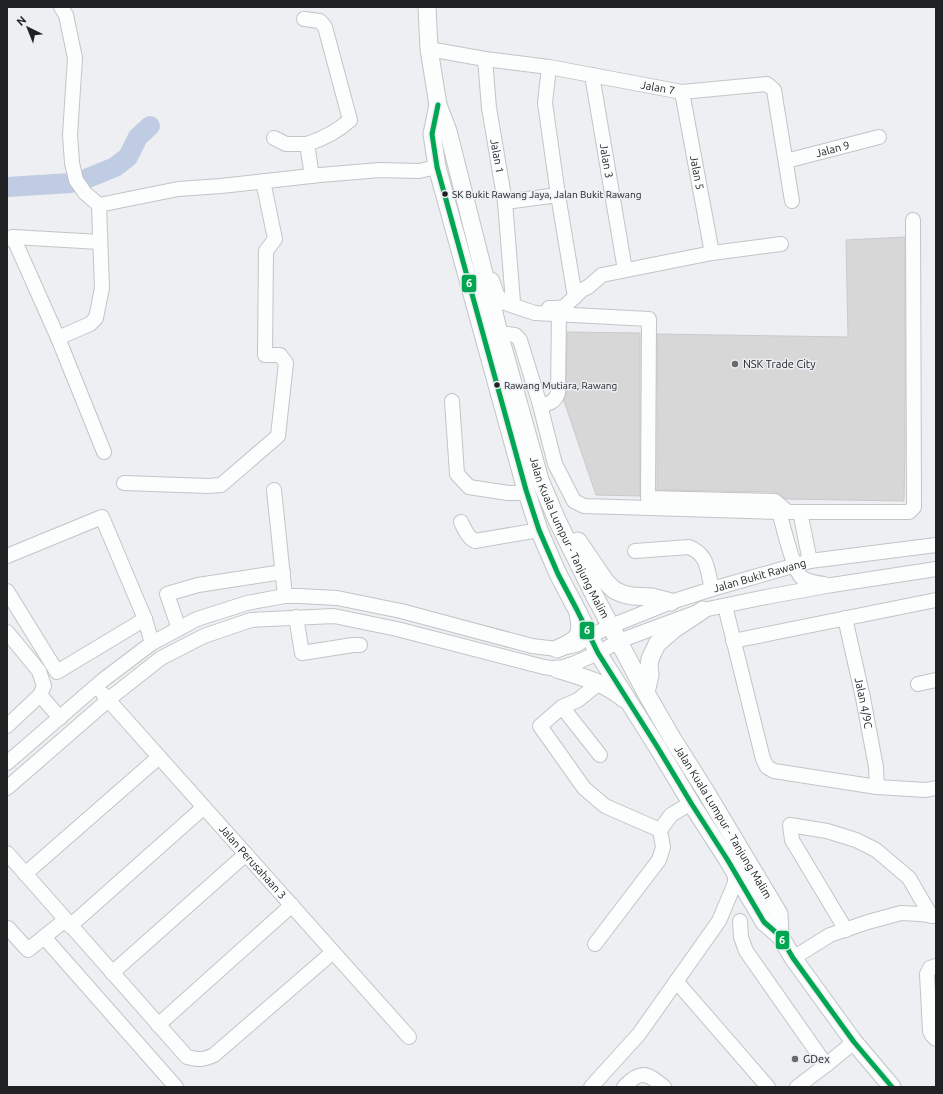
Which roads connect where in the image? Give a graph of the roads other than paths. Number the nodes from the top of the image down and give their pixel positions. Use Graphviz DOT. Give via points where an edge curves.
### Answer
graph roads {
  1 [pos="61,7"];
  2 [pos="427,7"];
  3 [pos="304,19"];
  4 [pos="429,49"];
  5 [pos="485,59"];
  6 [pos="549,67"];
  7 [pos="592,75"];
  8 [pos="682,92"];
  9 [pos="438,105"];
  10 [pos="879,137"];
  11 [pos="274,138"];
  12 [pos="307,144"];
  13 [pos="786,161"];
  14 [pos="437,167"];
  15 [pos="312,176"];
  16 [pos="263,181"];
  17 [pos="558,195"];
  18 [pos="505,202"];
  19 [pos="792,202"];
  20 [pos="99,205"];
  21 [pos="913,220"];
  22 [pos="472,226"];
  23 [pos="10,238"];
  24 [pos="100,242"];
  25 [pos="781,244"];
  26 [pos="712,253"];
  27 [pos="625,270"];
  28 [pos="497,295"];
  29 [pos="575,297"];
  30 [pos="513,302"];
  31 [pos="558,314"];
  32 [pos="499,333"];
  33 [pos="58,338"];
  34 [pos="452,401"];
  35 [pos="540,405"];
  36 [pos="104,452"];
  37 [pos="124,483"];
  38 [pos="533,485"];
  39 [pos="274,490"];
  40 [pos="789,512"];
  41 [pos="461,522"];
  42 [pos="540,530"];
  43 [pos="936,545"];
  44 [pos="635,551"];
  45 [pos="7,556"];
  46 [pos="810,562"];
  47 [pos="795,566"];
  48 [pos="936,570"];
  49 [pos="283,572"];
  50 [pos="832,585"];
  51 [pos="712,589"];
  52 [pos="7,591"];
  53 [pos="286,596"];
  54 [pos="936,600"];
  55 [pos="671,602"];
  56 [pos="377,606"];
  57 [pos="724,606"];
  58 [pos="577,610"];
  59 [pos="703,610"];
  60 [pos="296,617"];
  61 [pos="845,618"];
  62 [pos="145,619"];
  63 [pos="373,624"];
  64 [pos="611,626"];
  65 [pos="178,628"];
  66 [pos="7,632"];
  67 [pos="590,636"];
  68 [pos="619,641"];
  69 [pos="733,641"];
  70 [pos="152,643"];
  71 [pos="360,645"];
  72 [pos="557,649"];
  73 [pos="598,653"];
  74 [pos="557,669"];
  75 [pos="936,680"];
  76 [pos="599,683"];
  77 [pos="918,684"];
  78 [pos="96,686"];
  79 [pos="646,693"];
  80 [pos="40,695"];
  81 [pos="108,700"];
  82 [pos="632,706"];
  83 [pos="562,707"];
  84 [pos="60,718"];
  85 [pos="7,726"];
  86 [pos="600,755"];
  87 [pos="160,757"];
  88 [pos="7,763"];
  89 [pos="7,788"];
  90 [pos="877,788"];
  91 [pos="936,788"];
  92 [pos="691,803"];
  93 [pos="204,807"];
  94 [pos="660,830"];
  95 [pos="7,853"];
  96 [pos="246,854"];
  97 [pos="735,873"];
  98 [pos="25,874"];
  99 [pos="292,905"];
  100 [pos="933,916"];
  101 [pos="719,921"];
  102 [pos="740,921"];
  103 [pos="764,922"];
  104 [pos="68,923"];
  105 [pos="7,929"];
  106 [pos="846,930"];
  107 [pos="780,936"];
  108 [pos="44,937"];
  109 [pos="595,944"];
  110 [pos="333,952"];
  111 [pos="793,958"];
  112 [pos="936,966"];
  113 [pos="112,973"];
  114 [pos="676,981"];
  115 [pos="933,1007"];
  116 [pos="158,1025"];
  117 [pos="409,1037"];
  118 [pos="936,1039"];
  119 [pos="854,1042"];
  120 [pos="826,1065"];
  121 [pos="176,1087"];
  122 [pos="591,1087"];
  123 [pos="624,1087"];
  124 [pos="664,1087"];
  125 [pos="768,1087"];
  126 [pos="797,1087"];
  127 [pos="892,1087"];
  1 -- 20 [label="street" via="66,15 75,58 70,135 72,163 76,180 85,193"];
  2 -- 4 [label="main road, Jalan Kuala Lumpur - Tanjung Malim"];
  3 -- 12 [label="street" via="320,21 325,27 350,120"];
  4 -- 5 [label="street, Jalan 7"];
  4 -- 9 [label="main road, Jalan Kuala Lumpur - Tanjung Malim"];
  5 -- 6 [label="street, Jalan 7"];
  5 -- 18 [label="street, Jalan 1" via="489,108"];
  6 -- 7 [label="street, Jalan 7"];
  6 -- 17 [label="street" via="545,103"];
  7 -- 8 [label="street, Jalan 7"];
  7 -- 27 [label="street, Jalan 3"];
  8 -- 13 [label="street, Jalan 7" via="767,84 774,90"];
  8 -- 26 [label="street, Jalan 5"];
  9 -- 14 [label="main road, Jalan Kuala Lumpur - Tanjung Malim" via="432,134"];
  9 -- 22 [label="main road, Jalan Kuala Lumpur - Tanjung Malim" via="448,131"];
  10 -- 13 [label="street, Jalan 9"];
  11 -- 12 [label="street" via="286,144"];
  12 -- 15 [label="street"];
  13 -- 19 [label="street, Jalan 7"];
  14 -- 15 [label="street" via="419,171 380,170"];
  14 -- 38 [label="main road, Jalan Kuala Lumpur - Tanjung Malim"];
  15 -- 16 [label="street"];
  16 -- 20 [label="street" via="178,189"];
  16 -- 37 [label="street" via="274,238 266,251 265,355 280,355 286,363 278,436 221,484 208,486"];
  17 -- 18 [label="street"];
  17 -- 29 [label="street"];
  18 -- 30 [label="street, Jalan 1"];
  20 -- 24 [label="street"];
  21 -- 40 [label="street" via="914,507 906,513"];
  22 -- 28 [label="street" via="484,250"];
  22 -- 32 [label="main road, Jalan Kuala Lumpur - Tanjung Malim"];
  23 -- 24 [label="street"];
  23 -- 33 [label="street"];
  24 -- 33 [label="street" via="102,288 96,318 90,324"];
  25 -- 26 [label="street"];
  26 -- 27 [label="street"];
  27 -- 29 [label="street" via="602,275"];
  28 -- 30 [label="street"];
  28 -- 31 [label="street" via="505,303 535,313"];
  29 -- 30 [label="street" via="564,307 558,308 524,306"];
  31 -- 35 [label="street" via="558,393 551,402"];
  31 -- 40 [label="street" via="649,319 648,498 775,501"];
  32 -- 35 [label="street" via="518,337"];
  32 -- 38 [label="main road, Jalan Kuala Lumpur - Tanjung Malim"];
  33 -- 36 [label="street"];
  34 -- 38 [label="street" via="457,474 469,486 508,493 517,493"];
  35 -- 40 [label="street" via="555,464 574,501 584,506"];
  38 -- 42 [label="main road, Jalan Kuala Lumpur - Tanjung Malim"];
  38 -- 55 [label="main road" via="614,590 632,596 652,597"];
  38 -- 64 [label="main road, Jalan Kuala Lumpur - Tanjung Malim" via="557,520"];
  39 -- 49 [label="street"];
  40 -- 46 [label="street"];
  40 -- 47 [label="street"];
  41 -- 42 [label="street" via="469,537 475,541"];
  42 -- 58 [label="main road, Jalan Kuala Lumpur - Tanjung Malim" via="558,574"];
  43 -- 46 [label="street, Jalan Bukit Rawang"];
  44 -- 51 [label="street" via="689,548 699,552 705,560"];
  45 -- 62 [label="street" via="102,517"];
  46 -- 47 [label="street, Jalan Bukit Rawang"];
  47 -- 50 [label="street" via="801,577 811,582"];
  47 -- 51 [label="street, Jalan Bukit Rawang"];
  48 -- 50 [label="street, Jalan Bukit Rawang"];
  49 -- 53 [label="street"];
  49 -- 65 [label="street" via="198,585 167,594"];
  50 -- 57 [label="street, Jalan Bukit Rawang"];
  51 -- 55 [label="street, Jalan Bukit Rawang"];
  52 -- 62 [label="street" via="57,672"];
  53 -- 56 [label="street, Jalan Bukit Rawang" via="337,598"];
  53 -- 65 [label="street, Jalan Bukit Rawang" via="246,603"];
  54 -- 61 [label="street"];
  55 -- 64 [label="street, Jalan Bukit Rawang"];
  56 -- 63 [label="street"];
  56 -- 72 [label="street, Jalan Bukit Rawang" via="532,646"];
  57 -- 59 [label="street, Jalan Bukit Rawang"];
  57 -- 69 [label="street"];
  58 -- 67 [label="main road, Jalan Kuala Lumpur - Tanjung Malim"];
  58 -- 72 [label="main road" via="580,631 573,641"];
  59 -- 68 [label="street, Jalan Bukit Rawang"];
  59 -- 79 [label="main road" via="657,644 650,659"];
  60 -- 63 [label="street" via="334,616"];
  60 -- 71 [label="street" via="302,653"];
  60 -- 81 [label="street" via="251,620 204,636 162,658"];
  61 -- 69 [label="street"];
  61 -- 90 [label="street, Jalan 4/9C" via="876,767"];
  62 -- 70 [label="street"];
  63 -- 74 [label="street"];
  64 -- 67 [label="street, Jalan Bukit Rawang"];
  64 -- 68 [label="main road, Jalan Kuala Lumpur - Tanjung Malim"];
  65 -- 70 [label="street, Jalan Bukit Rawang"];
  66 -- 80 [label="street" via="39,671 44,686"];
  67 -- 72 [label="street, Jalan Bukit Rawang" via="576,645"];
  67 -- 73 [label="main road, Jalan Kuala Lumpur - Tanjung Malim"];
  68 -- 73 [label="street, Jalan Bukit Rawang"];
  68 -- 79 [label="main road, Jalan Kuala Lumpur - Tanjung Malim"];
  69 -- 90 [label="street" via="763,759 767,766 774,771"];
  70 -- 78 [label="street, Jalan Bukit Rawang"];
  73 -- 74 [label="street, Jalan Bukit Rawang"];
  73 -- 82 [label="main road, Jalan Kuala Lumpur - Tanjung Malim"];
  74 -- 76 [label="main road"];
  75 -- 77 [label="street"];
  76 -- 82 [label="main road"];
  76 -- 83 [label="street" via="578,700"];
  78 -- 81 [label="street, Jalan Perusahaan 3"];
  78 -- 84 [label="street, Jalan Bukit Rawang"];
  79 -- 107 [label="main road, Jalan Kuala Lumpur - Tanjung Malim" via="779,914"];
  80 -- 84 [label="street"];
  80 -- 85 [label="street"];
  81 -- 87 [label="street, Jalan Perusahaan 3"];
  81 -- 89 [label="street"];
  82 -- 92 [label="main road, Jalan Kuala Lumpur - Tanjung Malim"];
  83 -- 86 [label="street"];
  83 -- 94 [label="street" via="540,726 584,788 605,806"];
  84 -- 88 [label="street, Jalan Bukit Rawang"];
  87 -- 93 [label="street, Jalan Perusahaan 3"];
  87 -- 98 [label="street"];
  90 -- 91 [label="street"];
  92 -- 94 [label="street" via="672,815"];
  92 -- 97 [label="main road, Jalan Kuala Lumpur - Tanjung Malim"];
  93 -- 96 [label="street, Jalan Perusahaan 3"];
  93 -- 104 [label="street"];
  94 -- 109 [label="street" via="663,846 659,860"];
  95 -- 98 [label="street"];
  96 -- 99 [label="street, Jalan Perusahaan 3"];
  96 -- 113 [label="street"];
  97 -- 101 [label="street" via="735,883"];
  97 -- 103 [label="main road, Jalan Kuala Lumpur - Tanjung Malim"];
  98 -- 104 [label="street"];
  99 -- 110 [label="street, Jalan Perusahaan 3"];
  99 -- 116 [label="street"];
  100 -- 106 [label="street" via="901,913"];
  100 -- 106 [label="street" via="909,878 876,850 856,840 827,831 790,825 792,840"];
  101 -- 102 [label="street"];
  101 -- 114 [label="street"];
  102 -- 103 [label="street"];
  102 -- 120 [label="street" via="741,938 746,951"];
  103 -- 107 [label="main road, Jalan Kuala Lumpur - Tanjung Malim"];
  104 -- 108 [label="street"];
  104 -- 113 [label="street"];
  105 -- 108 [label="street" via="28,950"];
  106 -- 111 [label="street" via="830,935"];
  107 -- 111 [label="main road, Jalan Kuala Lumpur - Tanjung Malim"];
  108 -- 121 [label="street"];
  110 -- 116 [label="street" via="214,1055 205,1059 187,1057"];
  110 -- 117 [label="street, Jalan Perusahaan 3"];
  111 -- 119 [label="main road, Jalan Kuala Lumpur - Tanjung Malim"];
  112 -- 115 [label="street" via="930,968 927,974"];
  113 -- 116 [label="street"];
  114 -- 122 [label="street" via="639,1034"];
  114 -- 125 [label="street"];
  115 -- 118 [label="street" via="930,1031"];
  119 -- 120 [label="street"];
  119 -- 127 [label="main road, Jalan Kuala Lumpur - Tanjung Malim"];
  120 -- 126 [label="street"];
  123 -- 124 [label="street" via="634,1077 644,1074"];
}
